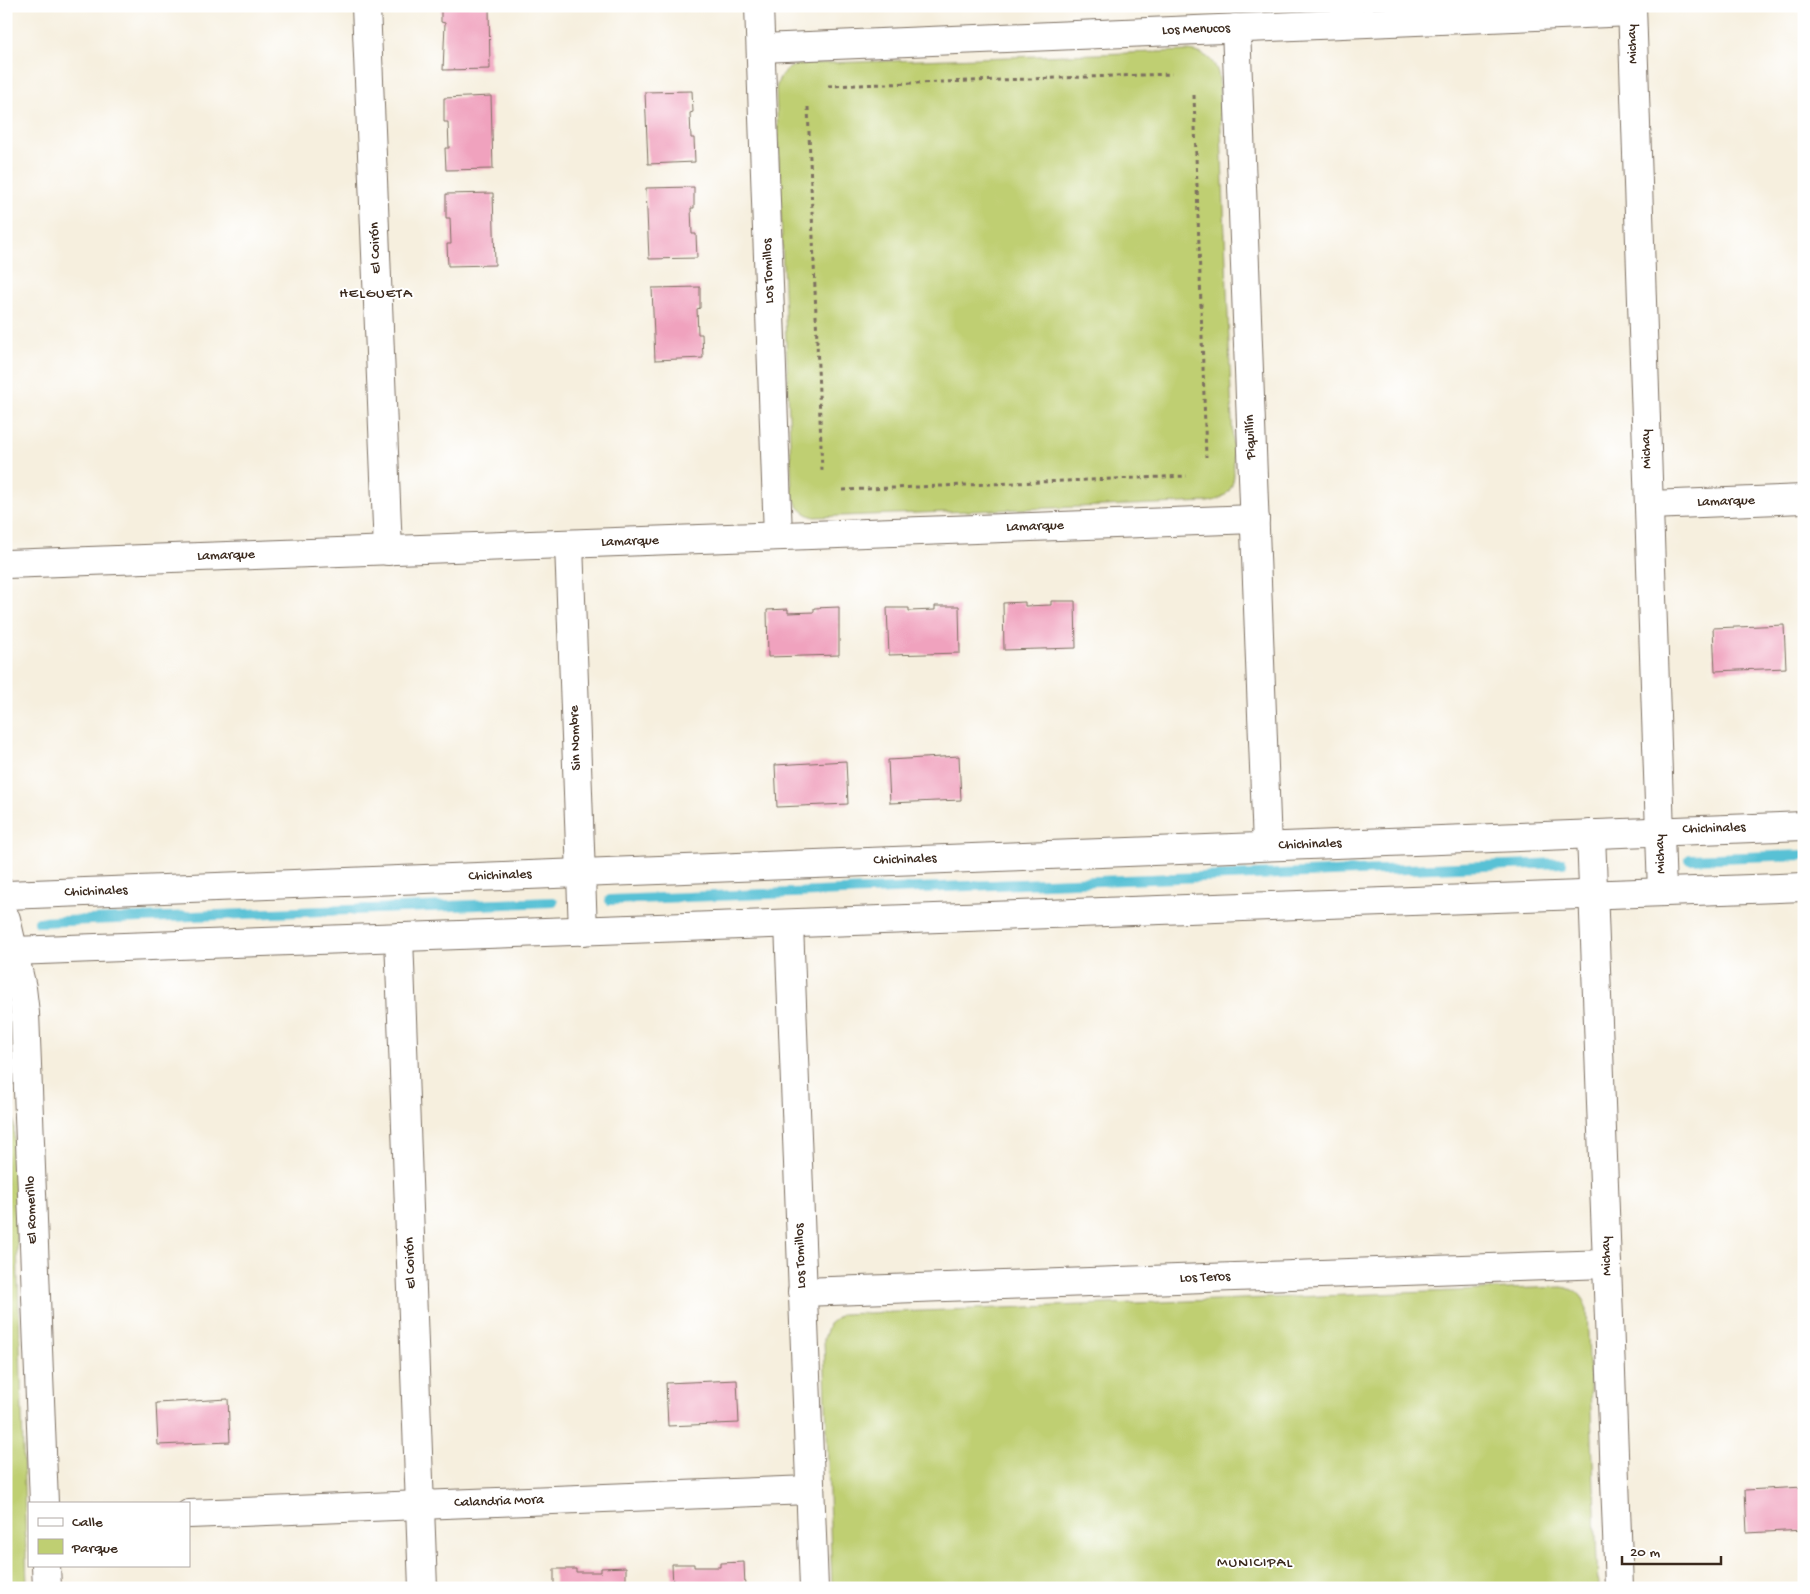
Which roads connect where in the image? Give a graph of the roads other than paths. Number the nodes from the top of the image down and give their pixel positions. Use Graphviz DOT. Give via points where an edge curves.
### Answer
graph roads {
  1 [pos="366,6"];
  2 [pos="759,6"];
  3 [pos="1632,9"];
  4 [pos="1236,28"];
  5 [pos="760,48"];
  6 [pos="1804,499"];
  7 [pos="1649,506"];
  8 [pos="1255,519"];
  9 [pos="778,536"];
  10 [pos="569,544"];
  11 [pos="388,551"];
  12 [pos="6,564"];
  13 [pos="1804,826"];
  14 [pos="1660,832"];
  15 [pos="1591,834"];
  16 [pos="1267,846"];
  17 [pos="581,873"];
  18 [pos="1804,887"];
  19 [pos="1662,892"];
  20 [pos="1593,894"];
  21 [pos="6,895"];
  22 [pos="6,919"];
  23 [pos="789,924"];
  24 [pos="582,931"];
  25 [pos="399,937"];
  26 [pos="13,951"];
  27 [pos="1607,1264"];
  28 [pos="802,1292"];
  29 [pos="810,1490"];
  30 [pos="44,1502"];
  31 [pos="420,1505"];
  32 [pos="190,1514"];
  33 [pos="46,1566"];
  34 [pos="47,1588"];
  35 [pos="423,1588"];
  36 [pos="814,1588"];
  37 [pos="1619,1588"];
  1 -- 11 [label="street, El Coirón"];
  2 -- 5 [label="street, Los Tomillos"];
  3 -- 4 [label="street, Los Menucos"];
  3 -- 7 [label="street, Michay"];
  4 -- 5 [label="street, Los Menucos"];
  4 -- 8 [label="street, Piquillín"];
  5 -- 9 [label="street, Los Tomillos"];
  6 -- 7 [label="street, Lamarque"];
  7 -- 14 [label="street, Michay"];
  8 -- 9 [label="street, Lamarque"];
  8 -- 16 [label="street, Piquillín"];
  9 -- 10 [label="street, Lamarque"];
  10 -- 11 [label="street, Lamarque"];
  10 -- 17 [label="street, Sin Nombre"];
  11 -- 12 [label="street, Lamarque"];
  13 -- 14 [label="street, Chichinales"];
  14 -- 15 [label="street, Chichinales"];
  14 -- 19 [label="street, Michay"];
  15 -- 16 [label="street, Chichinales"];
  15 -- 20 [label="street, Michay"];
  16 -- 17 [label="street, Chichinales"];
  17 -- 21 [label="street, Chichinales"];
  17 -- 24 [label="street, Sin Nombre"];
  18 -- 19 [label="street"];
  19 -- 20 [label="street"];
  20 -- 23 [label="street"];
  20 -- 27 [label="street, Michay"];
  22 -- 26 [label="street, El Romerillo"];
  23 -- 24 [label="street"];
  23 -- 28 [label="street, Los Tomillos"];
  24 -- 25 [label="street"];
  25 -- 26 [label="street"];
  25 -- 31 [label="street, El Coirón"];
  26 -- 30 [label="street, El Romerillo" via="25,1013"];
  27 -- 28 [label="street, Los Teros"];
  27 -- 37 [label="street, Michay"];
  28 -- 29 [label="street, Los Tomillos"];
  29 -- 31 [label="street, Calandria Mora"];
  29 -- 36 [label="street, Los Tomillos"];
  31 -- 32 [label="street, Calandria Mora"];
  31 -- 35 [label="street, El Coirón"];
  33 -- 34 [label="street"];
}
